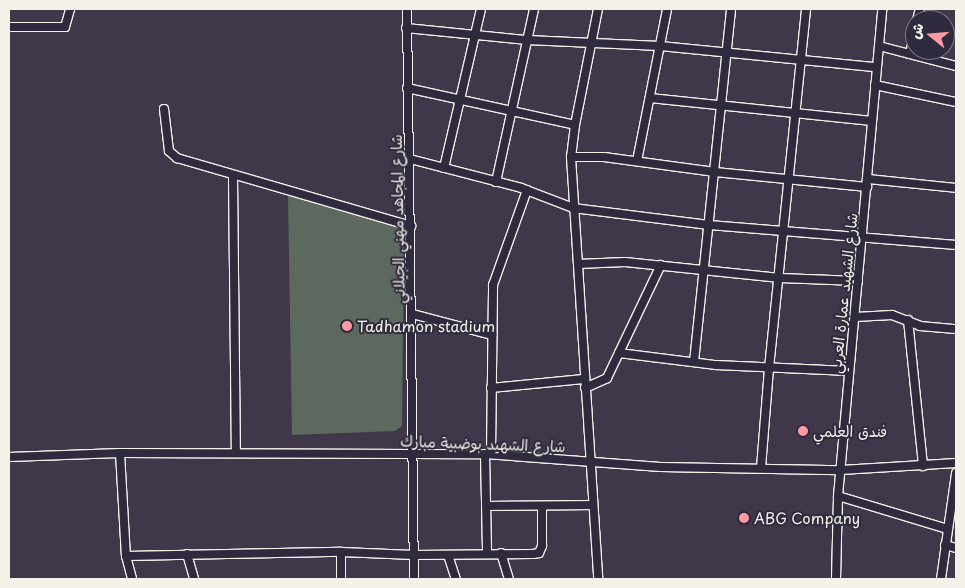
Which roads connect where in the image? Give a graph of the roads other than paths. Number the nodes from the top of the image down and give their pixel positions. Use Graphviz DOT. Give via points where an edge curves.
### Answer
graph roads {
  1 [pos="70,9"];
  2 [pos="407,9"];
  3 [pos="481,9"];
  4 [pos="534,9"];
  5 [pos="598,9"];
  6 [pos="667,9"];
  7 [pos="731,9"];
  8 [pos="806,9"];
  9 [pos="882,9"];
  10 [pos="9,27"];
  11 [pos="406,28"];
  12 [pos="476,35"];
  13 [pos="527,40"];
  14 [pos="592,44"];
  15 [pos="660,46"];
  16 [pos="879,46"];
  17 [pos="726,53"];
  18 [pos="905,53"];
  19 [pos="801,60"];
  20 [pos="933,60"];
  21 [pos="956,66"];
  22 [pos="876,67"];
  23 [pos="875,85"];
  24 [pos="407,88"];
  25 [pos="650,98"];
  26 [pos="462,100"];
  27 [pos="956,102"];
  28 [pos="720,107"];
  29 [pos="164,109"];
  30 [pos="512,111"];
  31 [pos="795,115"];
  32 [pos="872,121"];
  33 [pos="575,125"];
  34 [pos="571,157"];
  35 [pos="410,159"];
  36 [pos="637,160"];
  37 [pos="444,168"];
  38 [pos="715,172"];
  39 [pos="234,176"];
  40 [pos="790,179"];
  41 [pos="496,182"];
  42 [pos="867,183"];
  43 [pos="956,188"];
  44 [pos="527,190"];
  45 [pos="574,208"];
  46 [pos="709,225"];
  47 [pos="411,226"];
  48 [pos="784,231"];
  49 [pos="863,237"];
  50 [pos="956,245"];
  51 [pos="578,264"];
  52 [pos="662,265"];
  53 [pos="703,269"];
  54 [pos="780,278"];
  55 [pos="858,281"];
  56 [pos="412,314"];
  57 [pos="855,317"];
  58 [pos="908,320"];
  59 [pos="956,329"];
  60 [pos="492,335"];
  61 [pos="619,353"];
  62 [pos="694,362"];
  63 [pos="769,368"];
  64 [pos="849,371"];
  65 [pos="584,379"];
  66 [pos="492,388"];
  67 [pos="585,388"];
  68 [pos="236,452"];
  69 [pos="120,453"];
  70 [pos="413,453"];
  71 [pos="488,454"];
  72 [pos="9,457"];
  73 [pos="589,462"];
  74 [pos="956,463"];
  75 [pos="923,466"];
  76 [pos="761,468"];
  77 [pos="841,470"];
  78 [pos="956,473"];
  79 [pos="838,496"];
  80 [pos="593,505"];
  81 [pos="486,506"];
  82 [pos="542,506"];
  83 [pos="947,529"];
  84 [pos="945,545"];
  85 [pos="956,548"];
  86 [pos="341,552"];
  87 [pos="487,553"];
  88 [pos="187,554"];
  89 [pos="501,554"];
  90 [pos="414,555"];
  91 [pos="448,555"];
  92 [pos="126,556"];
  93 [pos="132,579"];
  94 [pos="194,579"];
  95 [pos="341,579"];
  96 [pos="414,579"];
  97 [pos="456,579"];
  98 [pos="509,579"];
  99 [pos="598,579"];
  100 [pos="836,579"];
  101 [pos="941,579"];
  1 -- 10 [label="street" via="65,27"];
  2 -- 11 [label="street, شارع المجاهد مهني الجيلاني"];
  3 -- 12 [label="street"];
  4 -- 13 [label="street"];
  5 -- 14 [label="street"];
  6 -- 15 [label="street"];
  7 -- 17 [label="street"];
  8 -- 19 [label="street"];
  9 -- 16 [label="street, شارع الشهيد عمارة العربي"];
  11 -- 12 [label="street"];
  11 -- 24 [label="street, شارع المجاهد مهني الجيلاني"];
  12 -- 13 [label="street"];
  12 -- 26 [label="street"];
  13 -- 14 [label="street"];
  13 -- 30 [label="street"];
  14 -- 15 [label="street"];
  14 -- 33 [label="street"];
  15 -- 17 [label="street"];
  15 -- 25 [label="street"];
  16 -- 18 [label="street"];
  16 -- 22 [label="street, شارع الشهيد عمارة العربي"];
  17 -- 19 [label="street"];
  17 -- 28 [label="street"];
  19 -- 22 [label="street"];
  19 -- 31 [label="street"];
  20 -- 21 [label="street"];
  22 -- 23 [label="street, شارع الشهيد عمارة العربي"];
  23 -- 27 [label="street"];
  23 -- 32 [label="street, شارع الشهيد عمارة العربي"];
  24 -- 26 [label="street"];
  24 -- 35 [label="street, شارع المجاهد مهني الجيلاني"];
  25 -- 28 [label="street"];
  25 -- 36 [label="street"];
  26 -- 30 [label="street"];
  26 -- 37 [label="street"];
  28 -- 31 [label="street"];
  28 -- 38 [label="street"];
  29 -- 39 [label="street" via="172,155"];
  30 -- 33 [label="street"];
  30 -- 41 [label="street"];
  31 -- 32 [label="street"];
  31 -- 40 [label="street"];
  32 -- 42 [label="street, شارع الشهيد عمارة العربي"];
  33 -- 34 [label="street"];
  34 -- 36 [label="street"];
  34 -- 45 [label="street"];
  35 -- 37 [label="street"];
  35 -- 47 [label="street, شارع المجاهد مهني الجيلاني"];
  36 -- 38 [label="street"];
  37 -- 41 [label="street"];
  38 -- 40 [label="street"];
  38 -- 46 [label="street"];
  39 -- 47 [label="street"];
  39 -- 68 [label="street"];
  40 -- 42 [label="street"];
  40 -- 48 [label="street"];
  41 -- 44 [label="street"];
  42 -- 43 [label="street"];
  42 -- 49 [label="street, شارع الشهيد عمارة العربي"];
  44 -- 45 [label="street"];
  44 -- 60 [label="street" via="493,285"];
  45 -- 46 [label="street"];
  45 -- 51 [label="street"];
  46 -- 48 [label="street"];
  46 -- 53 [label="street"];
  47 -- 56 [label="street, شارع المجاهد مهني الجيلاني"];
  48 -- 49 [label="street"];
  48 -- 54 [label="street"];
  49 -- 50 [label="street"];
  49 -- 55 [label="street, شارع الشهيد عمارة العربي"];
  51 -- 52 [label="street" via="625,262"];
  51 -- 65 [label="street"];
  52 -- 53 [label="street"];
  52 -- 61 [label="street"];
  53 -- 54 [label="street"];
  53 -- 62 [label="street"];
  54 -- 55 [label="street"];
  54 -- 63 [label="street"];
  55 -- 57 [label="street, شارع الشهيد عمارة العربي"];
  56 -- 60 [label="street"];
  56 -- 70 [label="street, شارع المجاهد مهني الجيلاني"];
  57 -- 58 [label="street" via="892,316"];
  57 -- 64 [label="street, شارع الشهيد عمارة العربي"];
  58 -- 59 [label="street" via="920,326"];
  58 -- 75 [label="street"];
  60 -- 66 [label="street"];
  61 -- 62 [label="street"];
  61 -- 67 [label="street" via="607,378"];
  62 -- 63 [label="street"];
  63 -- 64 [label="street"];
  63 -- 76 [label="street"];
  64 -- 77 [label="street, شارع الشهيد عمارة العربي"];
  65 -- 66 [label="street"];
  65 -- 67 [label="street"];
  66 -- 71 [label="street"];
  67 -- 73 [label="street"];
  68 -- 69 [label="street, شارع الشهيد بوضبية مبارك"];
  68 -- 70 [label="street, شارع الشهيد بوضبية مبارك"];
  69 -- 72 [label="street, شارع الشهيد بوضبية مبارك"];
  69 -- 92 [label="street"];
  70 -- 71 [label="street, شارع الشهيد بوضبية مبارك"];
  70 -- 90 [label="street, شارع المجاهد مهني الجيلاني"];
  71 -- 73 [label="street, شارع الشهيد بوضبية مبارك"];
  71 -- 81 [label="street"];
  73 -- 76 [label="street, شارع الشهيد بوضبية مبارك"];
  73 -- 80 [label="street"];
  74 -- 75 [label="street, شارع الشهيد بوضبية مبارك"];
  75 -- 77 [label="street, شارع الشهيد بوضبية مبارك"];
  76 -- 77 [label="street, شارع الشهيد بوضبية مبارك"];
  77 -- 79 [label="street, شارع الشهيد عمارة العربي"];
  78 -- 83 [label="street"];
  79 -- 83 [label="street"];
  79 -- 100 [label="street, شارع الشهيد عمارة العربي"];
  80 -- 82 [label="street"];
  80 -- 99 [label="street"];
  81 -- 82 [label="street"];
  81 -- 87 [label="street"];
  82 -- 89 [label="street" via="542,546 539,553"];
  83 -- 84 [label="street"];
  84 -- 85 [label="street"];
  84 -- 101 [label="street"];
  86 -- 88 [label="street"];
  86 -- 90 [label="street"];
  86 -- 95 [label="street"];
  87 -- 89 [label="street"];
  87 -- 91 [label="street"];
  88 -- 92 [label="street"];
  88 -- 94 [label="street"];
  89 -- 98 [label="street"];
  90 -- 91 [label="street"];
  90 -- 96 [label="street, شارع المجاهد مهني الجيلاني"];
  91 -- 97 [label="street"];
  92 -- 93 [label="street"];
}
